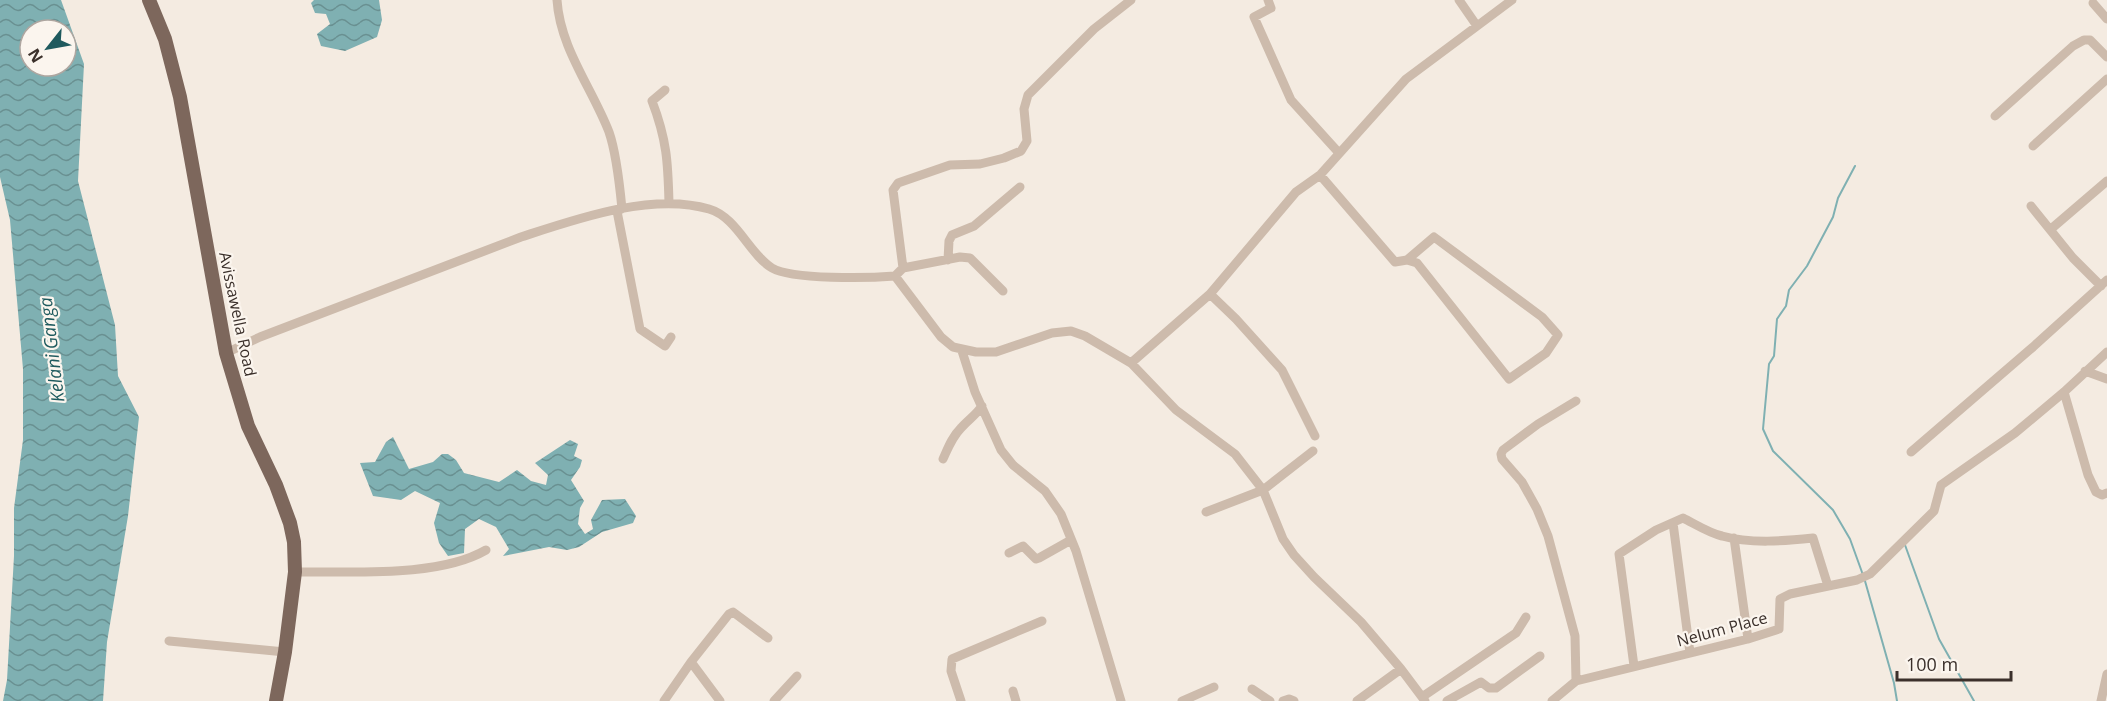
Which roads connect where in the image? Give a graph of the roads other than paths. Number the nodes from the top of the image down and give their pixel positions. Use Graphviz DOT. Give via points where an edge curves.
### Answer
graph roads {
  1 [pos="149,0"];
  2 [pos="557,0"];
  3 [pos="1131,0"];
  4 [pos="1268,0"];
  5 [pos="1460,0"];
  6 [pos="1512,0"];
  7 [pos="2093,3"];
  8 [pos="2107,19"];
  9 [pos="1477,26"];
  10 [pos="2107,57"];
  11 [pos="2107,79"];
  12 [pos="665,90"];
  13 [pos="1995,116"];
  14 [pos="2033,146"];
  15 [pos="1339,153"];
  16 [pos="1320,175"];
  17 [pos="2107,181"];
  18 [pos="1020,187"];
  19 [pos="669,203"];
  20 [pos="2031,206"];
  21 [pos="620,210"];
  22 [pos="2051,229"];
  23 [pos="948,260"];
  24 [pos="1407,260"];
  25 [pos="903,268"];
  26 [pos="895,276"];
  27 [pos="2104,283"];
  28 [pos="1003,291"];
  29 [pos="1210,294"];
  30 [pos="671,337"];
  31 [pos="962,351"];
  32 [pos="2107,352"];
  33 [pos="226,353"];
  34 [pos="1131,363"];
  35 [pos="2085,371"];
  36 [pos="2107,379"];
  37 [pos="2064,392"];
  38 [pos="1576,401"];
  39 [pos="982,406"];
  40 [pos="1315,436"];
  41 [pos="1313,451"];
  42 [pos="1911,452"];
  43 [pos="943,459"];
  44 [pos="1263,490"];
  45 [pos="2107,492"];
  46 [pos="1206,512"];
  47 [pos="1673,523"];
  48 [pos="1734,538"];
  49 [pos="1071,540"];
  50 [pos="486,550"];
  51 [pos="1009,553"];
  52 [pos="295,572"];
  53 [pos="1828,586"];
  54 [pos="1526,617"];
  55 [pos="1042,621"];
  56 [pos="768,638"];
  57 [pos="1748,639"];
  58 [pos="169,640"];
  59 [pos="285,652"];
  60 [pos="1690,652"];
  61 [pos="1540,656"];
  62 [pos="691,662"];
  63 [pos="1634,666"];
  64 [pos="1401,669"];
  65 [pos="2107,674"];
  66 [pos="797,676"];
  67 [pos="1576,681"];
  68 [pos="1214,687"];
  69 [pos="1252,689"];
  70 [pos="1424,699"];
  71 [pos="276,701"];
  72 [pos="664,701"];
  73 [pos="720,701"];
  74 [pos="774,701"];
  75 [pos="962,701"];
  76 [pos="1121,701"];
  77 [pos="1182,701"];
  78 [pos="1270,701"];
  79 [pos="1283,701"];
  80 [pos="1294,701"];
  81 [pos="1357,701"];
  82 [pos="1447,701"];
  83 [pos="1552,701"];
  84 [pos="2101,701"];
  1 -- 33 [label="main road, Avissawella Road" via="165,39 180,97"];
  2 -- 21 [label="street" via="558,16 575,63 609,133 621,193"];
  3 -- 25 [label="street" via="1094,29 1028,95 1024,109 1027,141 1021,151 980,164 950,165 898,183 893,190"];
  4 -- 15 [label="street" via="1271,8 1254,17 1291,100"];
  5 -- 9 [label="street"];
  6 -- 9 [label="street"];
  7 -- 8 [label="street"];
  9 -- 15 [label="street" via="1406,79"];
  10 -- 13 [label="street" via="2090,40 2084,40"];
  11 -- 14 [label="street"];
  12 -- 19 [label="street" via="652,101 668,156"];
  15 -- 16 [label="street"];
  16 -- 24 [label="street" via="1395,262"];
  16 -- 29 [label="street" via="1296,192"];
  17 -- 22 [label="street"];
  18 -- 23 [label="street" via="974,226 952,235"];
  19 -- 21 [label="street"];
  19 -- 26 [label="street" via="711,209 726,218 773,268 793,274"];
  20 -- 22 [label="street"];
  21 -- 30 [label="street" via="640,329 665,346"];
  21 -- 33 [label="street" via="521,237"];
  22 -- 27 [label="street" via="2073,258"];
  23 -- 25 [label="street"];
  23 -- 28 [label="street" via="970,258"];
  24 -- 24 [label="street" via="1417,263 1509,380 1546,353 1558,335 1542,317 1434,237"];
  25 -- 26 [label="street"];
  26 -- 31 [label="street" via="941,337"];
  27 -- 42 [label="street"];
  29 -- 34 [label="street"];
  29 -- 40 [label="street" via="1282,370"];
  31 -- 34 [label="street" via="996,352 1052,333 1071,331"];
  31 -- 39 [label="street"];
  32 -- 35 [label="street, Nelum Place"];
  33 -- 52 [label="main road, Avissawella Road" via="248,426 290,523"];
  34 -- 44 [label="street" via="1176,410 1235,454"];
  35 -- 36 [label="street"];
  35 -- 37 [label="street, Nelum Place"];
  37 -- 45 [label="street" via="2088,475 2096,492"];
  37 -- 53 [label="street, Nelum Place" via="2015,433 1941,485 1934,511 1870,574"];
  38 -- 67 [label="street" via="1538,424 1501,454 1537,508 1548,536 1575,636"];
  39 -- 43 [label="street" via="960,428"];
  39 -- 49 [label="street" via="1001,450 1045,491 1061,514"];
  41 -- 44 [label="street"];
  44 -- 46 [label="street"];
  44 -- 64 [label="street" via="1283,539 1294,555"];
  47 -- 48 [label="street" via="1683,518 1720,536"];
  47 -- 60 [label="street"];
  47 -- 63 [label="street" via="1619,554"];
  48 -- 53 [label="street" via="1813,538"];
  48 -- 57 [label="street"];
  49 -- 51 [label="street" via="1039,558 1023,546"];
  49 -- 76 [label="street"];
  50 -- 52 [label="street" via="428,568"];
  52 -- 59 [label="main road, Avissawella Road"];
  53 -- 57 [label="street, Nelum Place" via="1780,599 1779,629"];
  54 -- 70 [label="street" via="1516,633"];
  55 -- 75 [label="street" via="952,659 951,671"];
  56 -- 62 [label="street" via="733,612"];
  57 -- 60 [label="street, Nelum Place"];
  58 -- 59 [label="street"];
  59 -- 71 [label="main road, Avissawella Road"];
  60 -- 63 [label="street, Nelum Place"];
  61 -- 82 [label="street" via="1496,688 1481,682"];
  62 -- 72 [label="street"];
  62 -- 73 [label="street"];
  63 -- 67 [label="street, Nelum Place"];
  64 -- 70 [label="street"];
  64 -- 81 [label="street"];
  65 -- 84 [label="street"];
  66 -- 74 [label="street"];
  67 -- 83 [label="street, Nelum Place"];
  68 -- 77 [label="street"];
  69 -- 78 [label="street"];
  79 -- 80 [label="street"];
}
